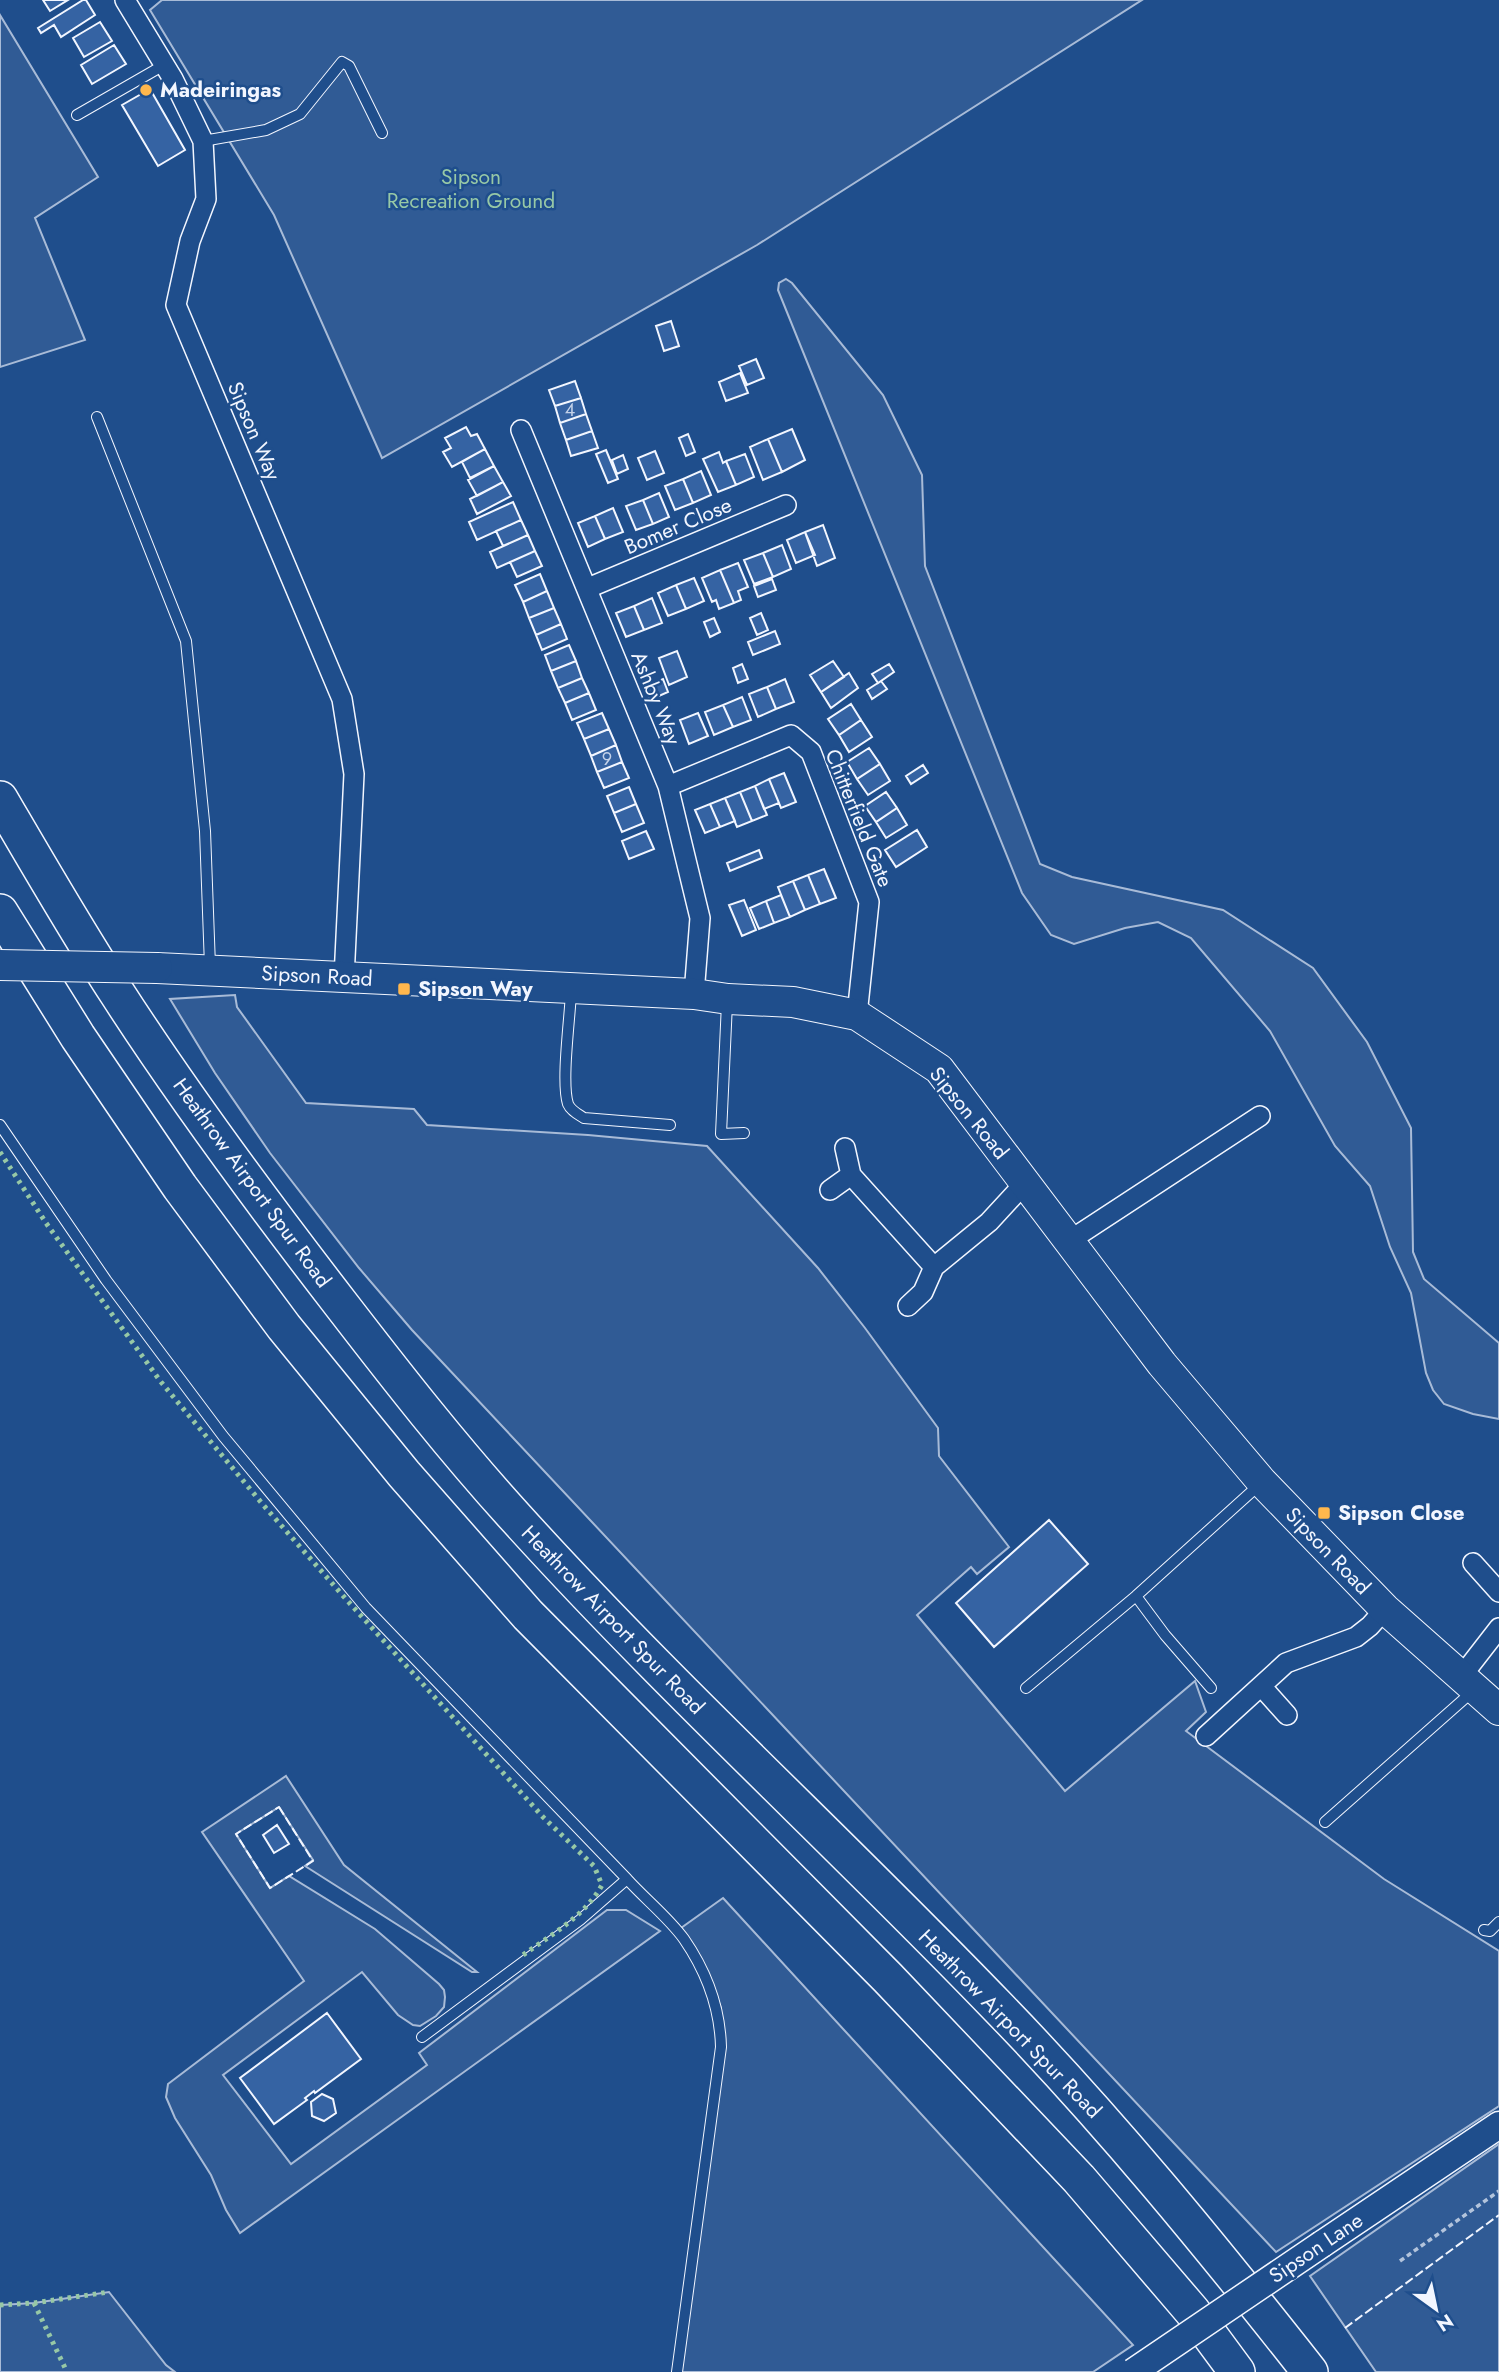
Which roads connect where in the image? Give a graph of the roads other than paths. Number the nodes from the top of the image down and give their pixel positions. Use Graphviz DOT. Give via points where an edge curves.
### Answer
graph roads {
  1 [pos="125,0"];
  2 [pos="164,65"];
  3 [pos="78,115"];
  4 [pos="382,133"];
  5 [pos="203,141"];
  6 [pos="97,417"];
  7 [pos="521,430"];
  8 [pos="786,505"];
  9 [pos="588,589"];
  10 [pos="668,786"];
  11 [pos="0,799"];
  12 [pos="0,912"];
  13 [pos="0,965"];
  14 [pos="210,970"];
  15 [pos="344,978"];
  16 [pos="571,988"];
  17 [pos="695,994"];
  18 [pos="728,999"];
  19 [pos="857,1016"];
  20 [pos="1260,1115"];
  21 [pos="0,1125"];
  22 [pos="670,1125"];
  23 [pos="744,1133"];
  24 [pos="845,1148"];
  25 [pos="851,1175"];
  26 [pos="1026,1184"];
  27 [pos="830,1190"];
  28 [pos="1069,1241"];
  29 [pos="934,1268"];
  30 [pos="908,1306"];
  31 [pos="1262,1482"];
  32 [pos="1473,1563"];
  33 [pos="1499,1592"];
  34 [pos="1136,1596"];
  35 [pos="1385,1609"];
  36 [pos="1499,1628"];
  37 [pos="1468,1683"];
  38 [pos="1261,1686"];
  39 [pos="1026,1688"];
  40 [pos="1211,1688"];
  41 [pos="1499,1710"];
  42 [pos="1286,1715"];
  43 [pos="1206,1736"];
  44 [pos="1325,1822"];
  45 [pos="627,1879"];
  46 [pos="1499,1922"];
  47 [pos="1484,1930"];
  48 [pos="422,2037"];
  49 [pos="1499,2125"];
  50 [pos="677,2372"];
  51 [pos="1133,2372"];
  52 [pos="1237,2372"];
  53 [pos="1310,2372"];
  1 -- 2 [label="street, Sipson Way"];
  2 -- 3 [label="lane"];
  2 -- 5 [label="street, Sipson Way"];
  4 -- 5 [label="lane" via="349,66 342,62 300,114 266,130"];
  5 -- 15 [label="street, Sipson Way" via="206,198 190,241 176,305 342,699 354,774"];
  6 -- 14 [label="lane" via="187,641 204,818"];
  7 -- 9 [label="street, Ashby Way"];
  8 -- 9 [label="street, Bomer Close"];
  9 -- 10 [label="street, Ashby Way"];
  10 -- 17 [label="street, Ashby Way" via="700,918"];
  10 -- 19 [label="street, Chitterfield Gate" via="791,735 811,752 869,902"];
  11 -- 53 [label="highway, Heathrow Airport Spur Road" via="125,1006 251,1188 402,1384 514,1516 657,1669 995,2003 1122,2140"];
  12 -- 52 [label="highway" via="180,1186 284,1327 404,1474 528,1615 888,1978 1079,2179 1192,2311"];
  13 -- 14 [label="main road, Sipson Road, bridge"];
  14 -- 15 [label="main road, Sipson Road"];
  15 -- 16 [label="main road, Sipson Road"];
  16 -- 17 [label="main road, Sipson Road"];
  16 -- 22 [label="lane" via="566,1085 573,1112 584,1118"];
  17 -- 18 [label="main road, Sipson Road"];
  18 -- 19 [label="main road, Sipson Road" via="793,1002"];
  18 -- 23 [label="lane" via="721,1134"];
  19 -- 26 [label="main road, Sipson Road" via="939,1069"];
  20 -- 28 [label="street"];
  21 -- 45 [label="lane" via="106,1280 223,1436 324,1558 366,1608"];
  24 -- 25 [label="street"];
  25 -- 27 [label="street"];
  25 -- 29 [label="street"];
  26 -- 28 [label="main road, Sipson Road"];
  26 -- 29 [label="street"];
  28 -- 31 [label="main road, Sipson Road" via="1161,1364"];
  29 -- 30 [label="street" via="923,1292"];
  31 -- 34 [label="lane"];
  31 -- 35 [label="main road, Sipson Road"];
  32 -- 33 [label="street"];
  34 -- 39 [label="lane"];
  34 -- 40 [label="lane"];
  35 -- 37 [label="main road, Sipson Road"];
  35 -- 38 [label="street" via="1356,1637 1286,1663"];
  36 -- 37 [label="street"];
  37 -- 41 [label="main road, Sipson Road"];
  37 -- 44 [label="lane"];
  38 -- 42 [label="street"];
  38 -- 43 [label="street"];
  45 -- 48 [label="lane" via="580,1920"];
  45 -- 50 [label="lane" via="683,1938 706,1979 720,2028"];
  46 -- 47 [label="lane" via="1490,1931"];
  49 -- 51 [label="street, Sipson Lane, bridge"];
}
